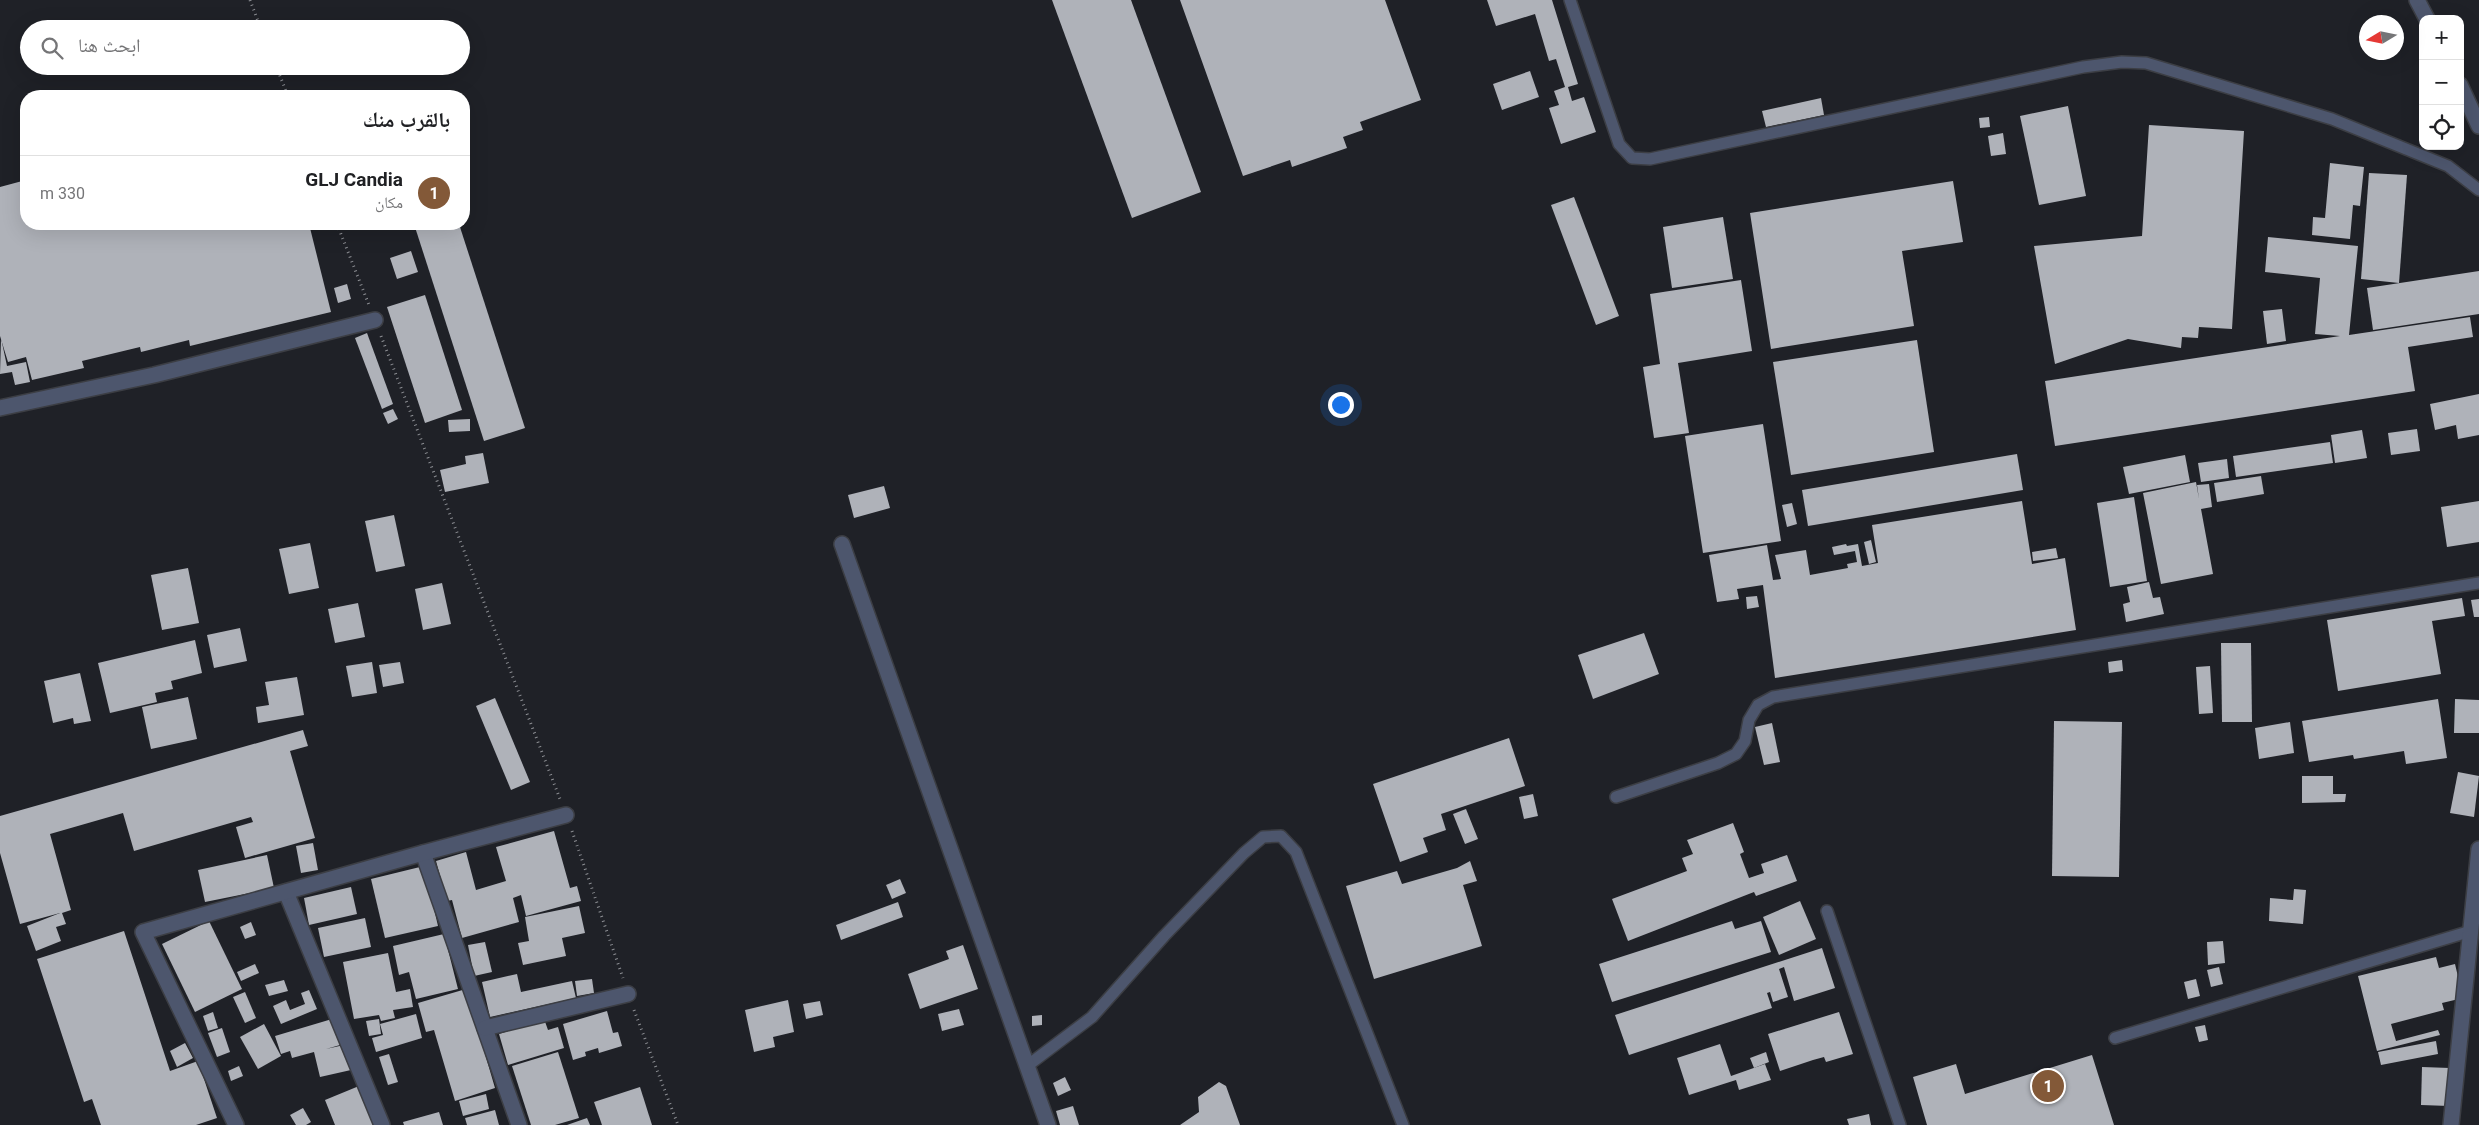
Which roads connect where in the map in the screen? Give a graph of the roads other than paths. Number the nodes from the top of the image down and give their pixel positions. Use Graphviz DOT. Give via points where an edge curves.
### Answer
graph roads {
  1 [pos="1570,0"];
  2 [pos="2417,0"];
  3 [pos="2425,15"];
  4 [pos="2464,94"];
  5 [pos="2479,126"];
  6 [pos="2479,190"];
  7 [pos="375,320"];
  8 [pos="0,408"];
  9 [pos="842,544"];
  10 [pos="2479,583"];
  11 [pos="1616,798"];
  12 [pos="566,814"];
  13 [pos="2479,849"];
  14 [pos="423,852"];
  15 [pos="286,892"];
  16 [pos="1827,911"];
  17 [pos="2471,931"];
  18 [pos="628,994"];
  19 [pos="484,1028"];
  20 [pos="2115,1038"];
  21 [pos="1027,1066"];
  22 [pos="236,1125"];
  23 [pos="382,1125"];
  24 [pos="519,1125"];
  25 [pos="1048,1125"];
  26 [pos="1404,1125"];
  27 [pos="1900,1125"];
  28 [pos="2451,1125"];
  1 -- 6 [label="lane" via="1619,144 1632,158 1650,160 2083,67 2122,62 2146,63 2332,119 2448,166"];
  2 -- 3 [label="street"];
  4 -- 5 [label="street"];
  7 -- 8 [label="street" via="154,375"];
  9 -- 21 [label="street"];
  10 -- 11 [label="lane" via="1773,697 1758,705 1749,720 1745,741 1736,754"];
  12 -- 14 [label="street"];
  13 -- 17 [label="street"];
  14 -- 15 [label="street"];
  14 -- 19 [label="street"];
  15 -- 22 [label="street" via="143,932"];
  15 -- 23 [label="street"];
  16 -- 27 [label="lane"];
  17 -- 20 [label="lane"];
  17 -- 28 [label="street"];
  18 -- 19 [label="street"];
  19 -- 24 [label="street"];
  21 -- 25 [label="street"];
  21 -- 26 [label="lane" via="1092,1016 1244,853 1263,837 1281,836 1296,852"];
}
